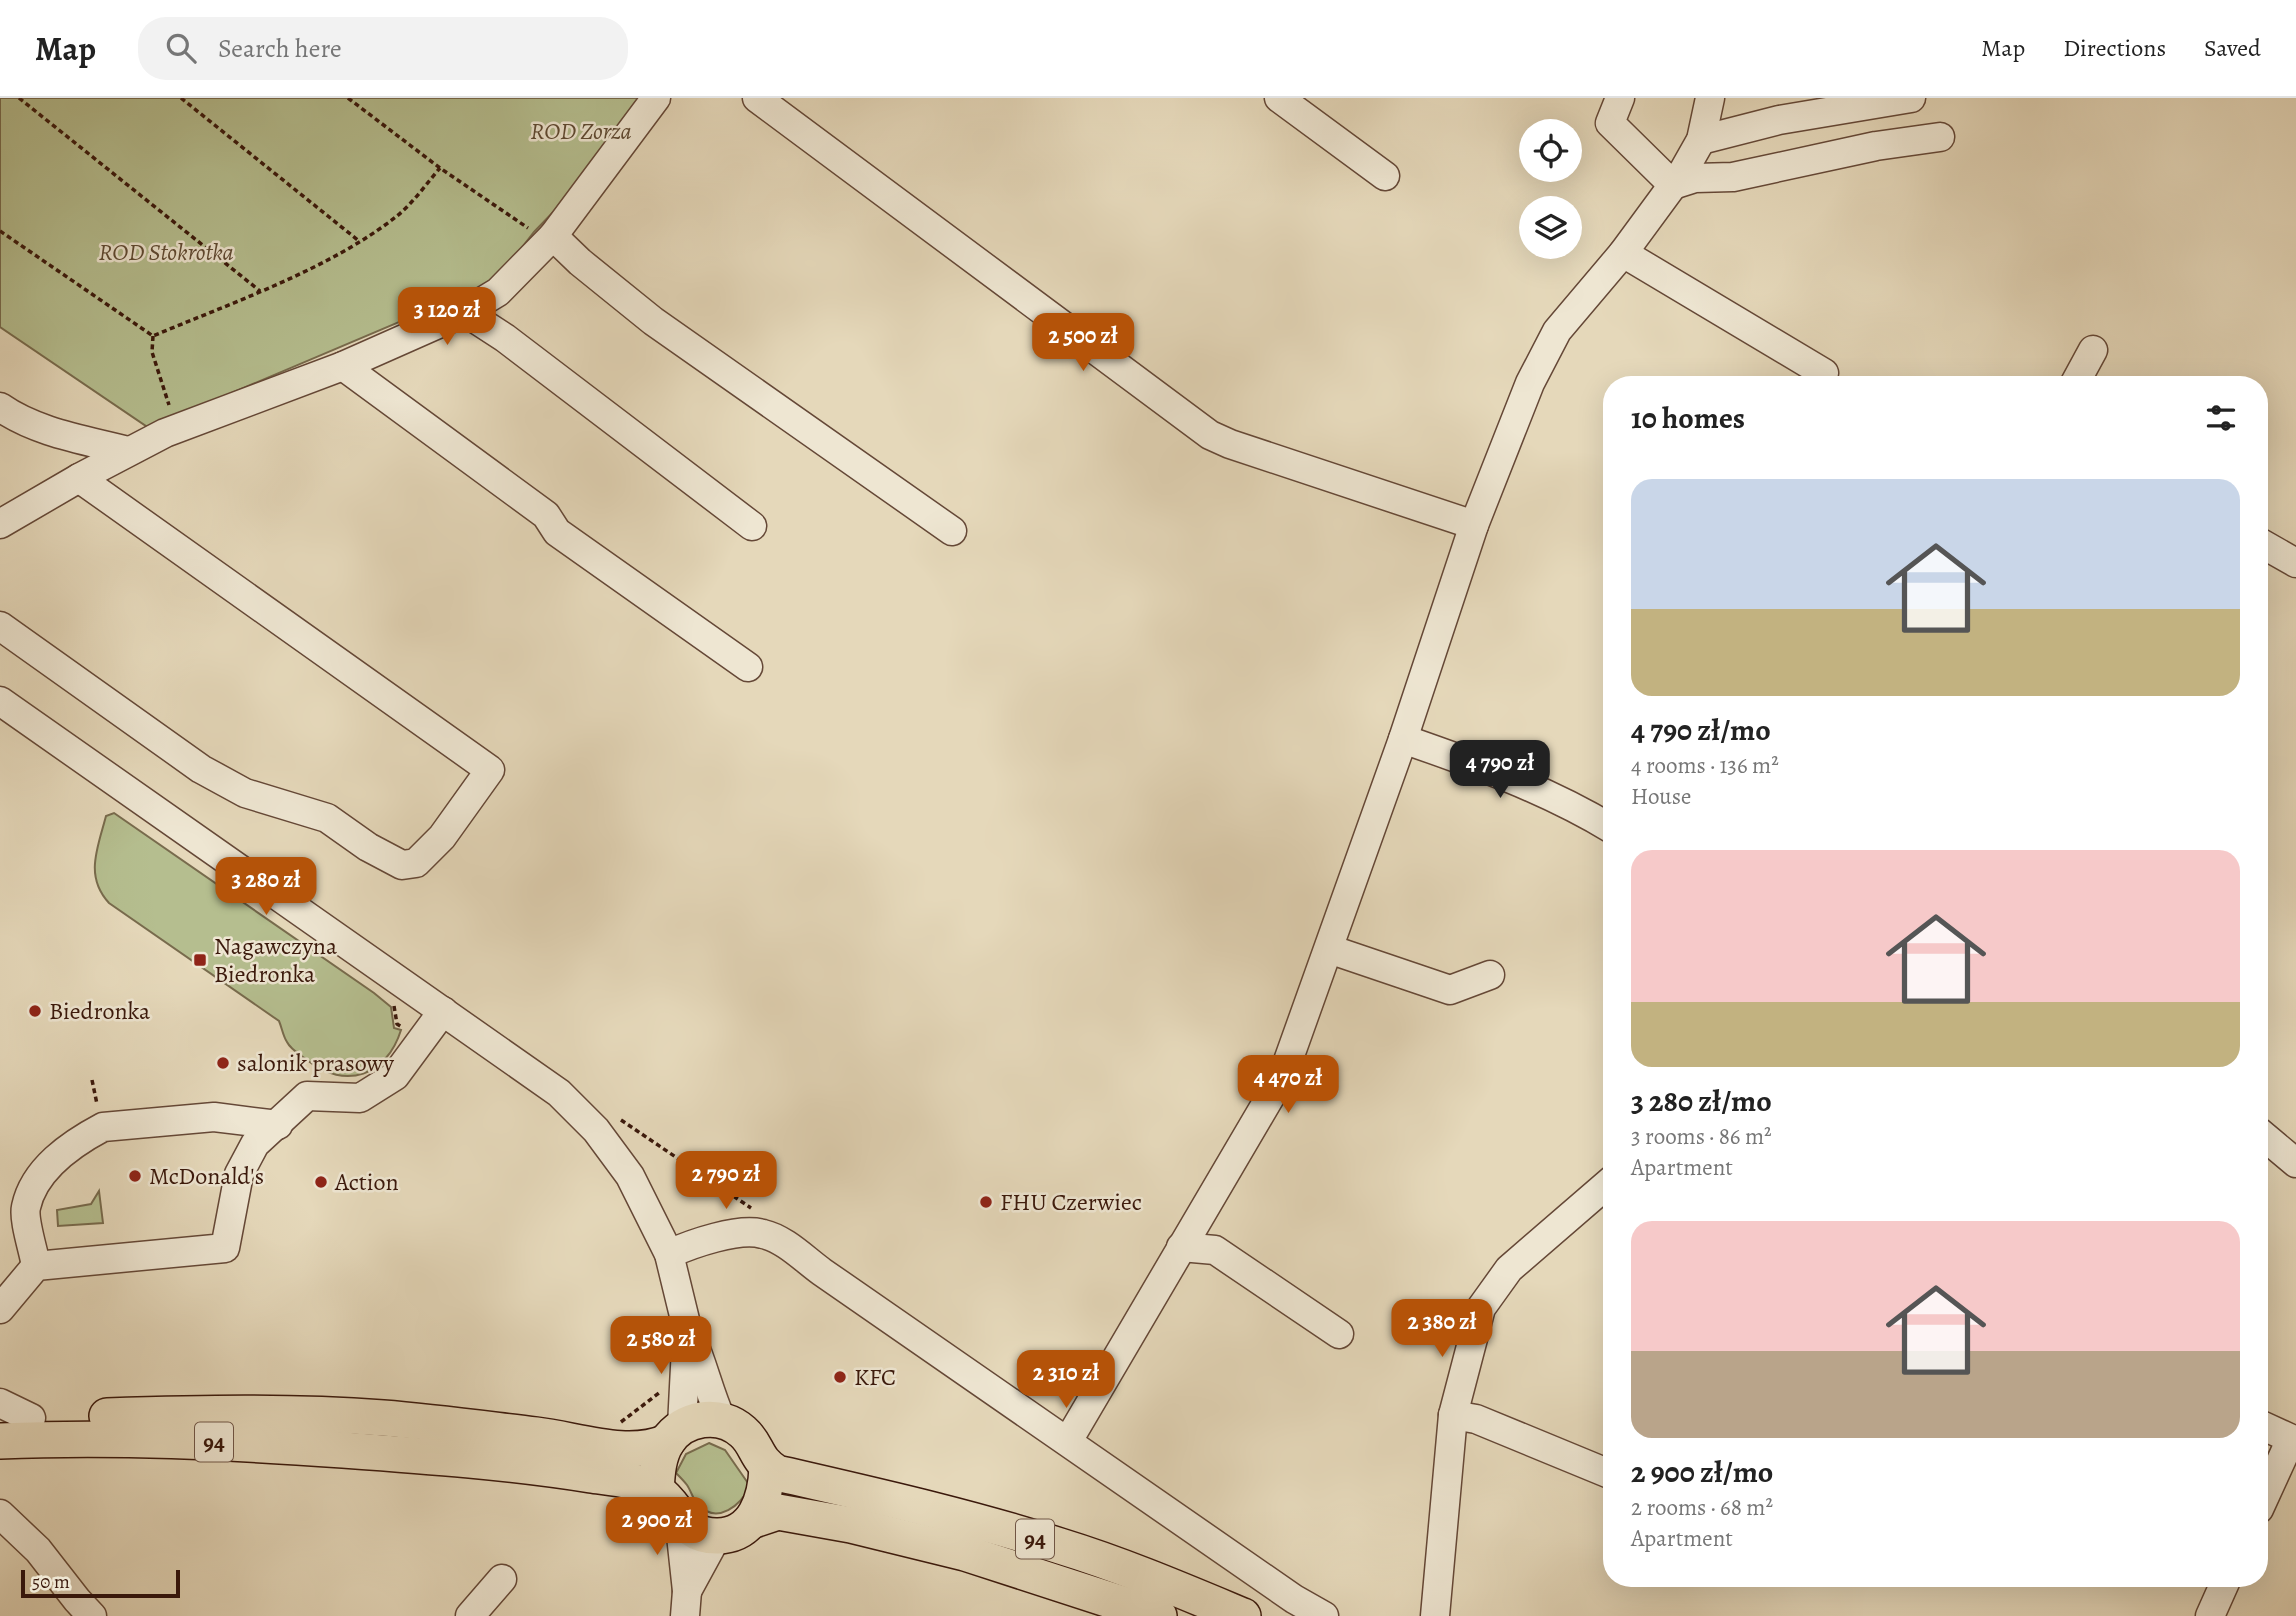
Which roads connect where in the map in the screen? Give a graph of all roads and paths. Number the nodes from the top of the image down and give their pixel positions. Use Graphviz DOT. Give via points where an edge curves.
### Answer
graph roads {
  1 [pos="19,98"];
  2 [pos="181,98"];
  3 [pos="348,98"];
  4 [pos="656,98"];
  5 [pos="757,98"];
  6 [pos="1279,98"];
  7 [pos="1620,98"];
  8 [pos="1710,98"];
  9 [pos="1911,98"];
  10 [pos="1940,137"];
  11 [pos="1701,140"];
  12 [pos="440,168"];
  13 [pos="1385,176"];
  14 [pos="1673,186"];
  15 [pos="0,231"];
  16 [pos="544,237"];
  17 [pos="359,241"];
  18 [pos="1623,253"];
  19 [pos="260,291"];
  20 [pos="465,312"];
  21 [pos="153,336"];
  22 [pos="2093,350"];
  23 [pos="343,366"];
  24 [pos="1824,373"];
  25 [pos="2079,376"];
  26 [pos="0,407"];
  27 [pos="174,421"];
  28 [pos="128,451"];
  29 [pos="79,478"];
  30 [pos="0,524"];
  31 [pos="1474,525"];
  32 [pos="752,526"];
  33 [pos="952,531"];
  34 [pos="2268,547"];
  35 [pos="2296,563"];
  36 [pos="0,626"];
  37 [pos="748,667"];
  38 [pos="0,701"];
  39 [pos="1403,739"];
  40 [pos="1603,824"];
  41 [pos="1329,949"];
  42 [pos="1490,975"];
  43 [pos="443,1011"];
  44 [pos="92,1080"];
  45 [pos="95,1093"];
  46 [pos="613,1115"];
  47 [pos="278,1125"];
  48 [pos="2268,1140"];
  49 [pos="2296,1163"];
  50 [pos="1603,1188"];
  51 [pos="751,1208"];
  52 [pos="1181,1247"];
  53 [pos="669,1254"];
  54 [pos="36,1266"];
  55 [pos="0,1309"];
  56 [pos="687,1328"];
  57 [pos="1339,1334"];
  58 [pos="664,1389"];
  59 [pos="0,1403"];
  60 [pos="1453,1415"];
  61 [pos="15,1418"];
  62 [pos="720,1419"];
  63 [pos="2268,1428"];
  64 [pos="619,1431"];
  65 [pos="675,1434"];
  66 [pos="2294,1440"];
  67 [pos="0,1441"];
  68 [pos="1068,1441"];
  69 [pos="767,1467"];
  70 [pos="1603,1471"];
  71 [pos="656,1490"];
  72 [pos="2268,1491"];
  73 [pos="0,1514"];
  74 [pos="679,1517"];
  75 [pos="751,1521"];
  76 [pos="717,1536"];
  77 [pos="502,1579"];
  78 [pos="2223,1587"];
  79 [pos="686,1604"];
  80 [pos="92,1616"];
  81 [pos="470,1616"];
  82 [pos="1159,1616"];
  83 [pos="1243,1616"];
  84 [pos="1324,1616"];
  85 [pos="1435,1616"];
  86 [pos="2210,1616"];
  1 -- 19 [label="path"];
  2 -- 17 [label="path"];
  3 -- 12 [label="path"];
  4 -- 16 [label="street"];
  5 -- 31 [label="street" via="1210,435"];
  6 -- 13 [label="street"];
  7 -- 14 [label="street" via="1610,123"];
  8 -- 11 [label="street"];
  9 -- 11 [label="street" via="1779,120"];
  10 -- 14 [label="street" via="1733,177 1695,178"];
  11 -- 14 [label="street"];
  12 -- 16 [label="path"];
  12 -- 17 [label="path" via="399,215"];
  14 -- 18 [label="street"];
  15 -- 21 [label="path"];
  16 -- 20 [label="street" via="498,292"];
  16 -- 33 [label="street" via="653,321"];
  17 -- 19 [label="path"];
  18 -- 24 [label="street"];
  18 -- 31 [label="street" via="1557,331 1530,383"];
  19 -- 21 [label="path"];
  20 -- 23 [label="street"];
  20 -- 32 [label="street"];
  21 -- 27 [label="path" via="152,352"];
  22 -- 25 [label="street"];
  23 -- 27 [label="street"];
  23 -- 37 [label="street" via="546,515 557,532"];
  26 -- 28 [label="street" via="40,427"];
  27 -- 28 [label="street"];
  28 -- 29 [label="street"];
  29 -- 30 [label="street"];
  29 -- 36 [label="street" via="490,769 442,837 416,863 402,865 327,818 246,793 201,769"];
  31 -- 39 [label="street"];
  34 -- 35 [label="street"];
  38 -- 43 [label="street"];
  39 -- 40 [label="street" via="1502,774"];
  39 -- 41 [label="street"];
  41 -- 42 [label="street" via="1450,990"];
  41 -- 52 [label="street" via="1283,1075"];
  43 -- 47 [label="street" via="395,1076 360,1098 307,1096"];
  43 -- 53 [label="street" via="559,1093 596,1130 630,1176"];
  44 -- 45 [label="path"];
  46 -- 51 [label="path"];
  47 -- 54 [label="street" via="254,1144 239,1174 225,1248"];
  47 -- 54 [label="street" via="214,1117 103,1126 66,1150 40,1175 25,1209"];
  48 -- 49 [label="street"];
  50 -- 60 [label="street" via="1509,1269 1481,1308"];
  52 -- 57 [label="street" via="1215,1250"];
  52 -- 68 [label="street"];
  53 -- 56 [label="street"];
  53 -- 68 [label="street" via="726,1236 763,1233"];
  54 -- 55 [label="street"];
  56 -- 62 [label="street"];
  56 -- 65 [label="street"];
  58 -- 64 [label="path" via="621,1420"];
  59 -- 61 [label="street"];
  60 -- 70 [label="street" via="1476,1419"];
  60 -- 85 [label="street"];
  61 -- 65 [label="main road, 94" via="308,1414 539,1435 617,1448 653,1448"];
  62 -- 65 [label="main road, 94" via="701,1419"];
  62 -- 69 [label="main road" via="745,1433"];
  63 -- 66 [label="street"];
  65 -- 71 [label="main road" via="658,1469"];
  66 -- 72 [label="street"];
  67 -- 71 [label="main road, 94" via="146,1438 428,1456 590,1475"];
  68 -- 84 [label="street"];
  69 -- 75 [label="main road" via="766,1491"];
  69 -- 83 [label="main road, 94" via="1061,1546"];
  71 -- 74 [label="main road"];
  73 -- 80 [label="street" via="38,1550"];
  74 -- 76 [label="main road" via="703,1535"];
  74 -- 79 [label="street"];
  75 -- 76 [label="main road, 94" via="740,1531"];
  75 -- 82 [label="main road, 94" via="778,1513 863,1528 965,1553"];
  76 -- 79 [label="street"];
  77 -- 81 [label="street"];
  78 -- 86 [label="street"];
}
